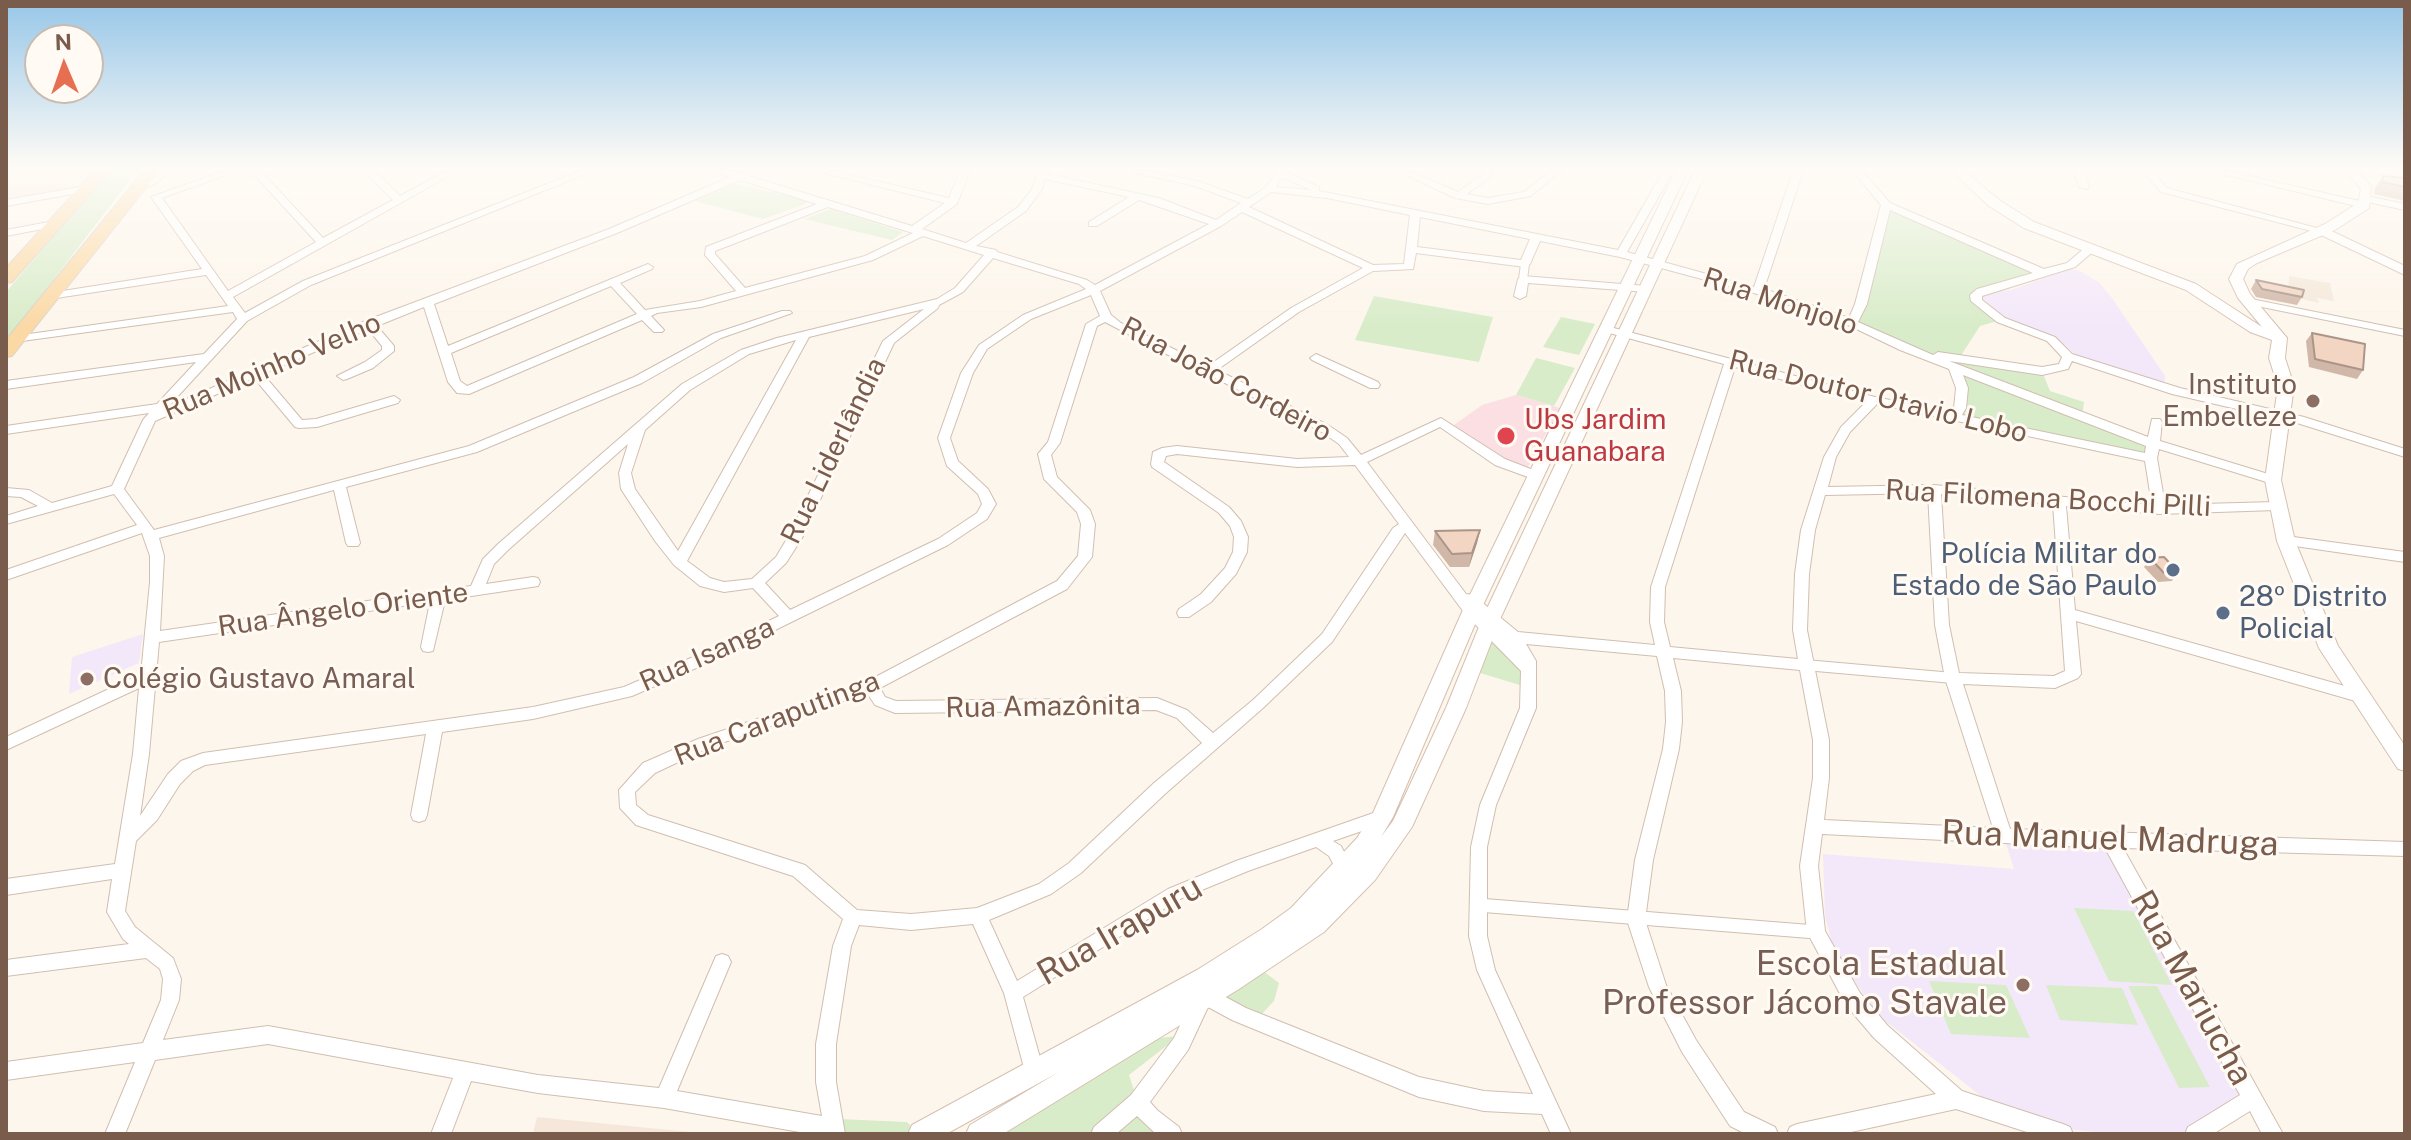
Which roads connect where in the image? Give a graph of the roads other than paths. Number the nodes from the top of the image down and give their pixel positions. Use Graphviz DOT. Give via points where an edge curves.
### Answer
graph roads {
  1 [pos="57,221"];
  2 [pos="110,221"];
  3 [pos="172,221"];
  4 [pos="302,221"];
  5 [pos="362,221"];
  6 [pos="462,221"];
  7 [pos="636,221"];
  8 [pos="782,221"];
  9 [pos="883,221"];
  10 [pos="931,221"];
  11 [pos="1005,221"];
  12 [pos="1098,221"];
  13 [pos="1209,221"];
  14 [pos="1221,221"];
  15 [pos="1278,221"];
  16 [pos="1414,221"];
  17 [pos="1448,221"];
  18 [pos="1652,221"];
  19 [pos="1657,221"];
  20 [pos="1666,221"];
  21 [pos="1781,221"];
  22 [pos="1882,221"];
  23 [pos="1923,221"];
  24 [pos="2027,221"];
  25 [pos="2284,221"];
  26 [pos="2338,221"];
  27 [pos="54,224"];
  28 [pos="1093,224"];
  29 [pos="1217,224"];
  30 [pos="2323,231"];
  31 [pos="918,232"];
  32 [pos="6,233"];
  33 [pos="1536,238"];
  34 [pos="323,244"];
  35 [pos="969,246"];
  36 [pos="2091,248"];
  37 [pos="1410,249"];
  38 [pos="992,252"];
  39 [pos="1639,259"];
  40 [pos="1525,264"];
  41 [pos="12,265"];
  42 [pos="648,267"];
  43 [pos="1371,268"];
  44 [pos="2405,271"];
  45 [pos="207,272"];
  46 [pos="2043,273"];
  47 [pos="6,278"];
  48 [pos="1523,279"];
  49 [pos="613,282"];
  50 [pos="1626,286"];
  51 [pos="1647,289"];
  52 [pos="741,290"];
  53 [pos="1094,290"];
  54 [pos="1758,291"];
  55 [pos="50,296"];
  56 [pos="227,296"];
  57 [pos="1520,296"];
  58 [pos="428,301"];
  59 [pos="941,301"];
  60 [pos="2251,302"];
  61 [pos="233,309"];
  62 [pos="786,313"];
  63 [pos="645,316"];
  64 [pos="1106,317"];
  65 [pos="243,319"];
  66 [pos="369,323"];
  67 [pos="1852,323"];
  68 [pos="2255,329"];
  69 [pos="658,330"];
  70 [pos="1616,332"];
  71 [pos="2405,333"];
  72 [pos="804,335"];
  73 [pos="2280,338"];
  74 [pos="10,346"];
  75 [pos="444,352"];
  76 [pos="1925,356"];
  77 [pos="2068,356"];
  78 [pos="207,357"];
  79 [pos="1316,358"];
  80 [pos="2277,358"];
  81 [pos="1731,362"];
  82 [pos="1954,367"];
  83 [pos="255,372"];
  84 [pos="1207,372"];
  85 [pos="343,376"];
  86 [pos="6,385"];
  87 [pos="1374,385"];
  88 [pos="394,400"];
  89 [pos="1874,400"];
  90 [pos="153,414"];
  91 [pos="2280,415"];
  92 [pos="1953,418"];
  93 [pos="2156,422"];
  94 [pos="640,427"];
  95 [pos="6,430"];
  96 [pos="2151,451"];
  97 [pos="2405,453"];
  98 [pos="1359,461"];
  99 [pos="1536,476"];
  100 [pos="2273,480"];
  101 [pos="339,483"];
  102 [pos="117,489"];
  103 [pos="1934,489"];
  104 [pos="1819,491"];
  105 [pos="6,492"];
  106 [pos="2059,501"];
  107 [pos="48,506"];
  108 [pos="2276,506"];
  109 [pos="2159,510"];
  110 [pos="6,520"];
  111 [pos="1406,526"];
  112 [pos="148,531"];
  113 [pos="2286,541"];
  114 [pos="353,543"];
  115 [pos="2405,557"];
  116 [pos="679,562"];
  117 [pos="6,575"];
  118 [pos="762,579"];
  119 [pos="533,582"];
  120 [pos="476,591"];
  121 [pos="438,597"];
  122 [pos="1470,604"];
  123 [pos="1184,613"];
  124 [pos="2070,614"];
  125 [pos="789,618"];
  126 [pos="1490,622"];
  127 [pos="1514,637"];
  128 [pos="152,638"];
  129 [pos="428,647"];
  130 [pos="1662,649"];
  131 [pos="1805,665"];
  132 [pos="1530,671"];
  133 [pos="147,678"];
  134 [pos="1953,678"];
  135 [pos="871,686"];
  136 [pos="2359,696"];
  137 [pos="435,728"];
  138 [pos="2396,740"];
  139 [pos="1212,742"];
  140 [pos="6,744"];
  141 [pos="2405,763"];
  142 [pos="419,815"];
  143 [pos="1382,817"];
  144 [pos="1815,827"];
  145 [pos="2004,837"];
  146 [pos="127,839"];
  147 [pos="1318,840"];
  148 [pos="2110,841"];
  149 [pos="2405,849"];
  150 [pos="1344,868"];
  151 [pos="120,871"];
  152 [pos="6,887"];
  153 [pos="1478,905"];
  154 [pos="978,916"];
  155 [pos="853,917"];
  156 [pos="1636,920"];
  157 [pos="1816,932"];
  158 [pos="150,949"];
  159 [pos="722,962"];
  160 [pos="6,968"];
  161 [pos="1013,993"];
  162 [pos="1204,998"];
  163 [pos="150,1053"];
  164 [pos="466,1070"];
  165 [pos="6,1071"];
  166 [pos="1034,1072"];
  167 [pos="664,1098"];
  168 [pos="2253,1098"];
  169 [pos="1956,1099"];
  170 [pos="1138,1102"];
  171 [pos="1549,1105"];
  172 [pos="834,1131"];
  173 [pos="115,1134"];
  174 [pos="441,1134"];
  175 [pos="921,1134"];
  176 [pos="979,1134"];
  177 [pos="1101,1134"];
  178 [pos="1172,1134"];
  179 [pos="1561,1134"];
  180 [pos="1768,1134"];
  181 [pos="1797,1134"];
  182 [pos="2063,1134"];
  183 [pos="2195,1134"];
  184 [pos="2273,1134"];
  1 -- 27 [label="main road"];
  2 -- 55 [label="main road"];
  3 -- 45 [label="street"];
  4 -- 34 [label="street"];
  5 -- 34 [label="street"];
  6 -- 65 [label="street" via="307,283"];
  7 -- 58 [label="street, Rua Moinho Velho"];
  8 -- 52 [label="street" via="710,249"];
  9 -- 31 [label="street"];
  10 -- 31 [label="street"];
  11 -- 35 [label="street"];
  12 -- 28 [label="street"];
  13 -- 29 [label="street"];
  14 -- 29 [label="street"];
  15 -- 43 [label="street"];
  16 -- 37 [label="street"];
  17 -- 33 [label="street, Rua Monjolo"];
  18 -- 39 [label="street"];
  19 -- 39 [label="main road"];
  20 -- 39 [label="main road"];
  21 -- 54 [label="street"];
  22 -- 67 [label="street"];
  23 -- 46 [label="street"];
  24 -- 36 [label="main road"];
  25 -- 30 [label="street"];
  26 -- 30 [label="main road"];
  27 -- 32 [label="street"];
  27 -- 41 [label="main road"];
  29 -- 53 [label="street"];
  30 -- 44 [label="street"];
  30 -- 60 [label="main road" via="2242,267 2237,284"];
  31 -- 35 [label="street"];
  31 -- 52 [label="street" via="886,253"];
  33 -- 39 [label="street, Rua Monjolo"];
  33 -- 40 [label="street"];
  34 -- 56 [label="street"];
  35 -- 38 [label="street"];
  36 -- 46 [label="street" via="2071,265"];
  36 -- 68 [label="main road" via="2200,292"];
  37 -- 40 [label="street"];
  37 -- 43 [label="street" via="1409,267"];
  38 -- 53 [label="street"];
  38 -- 59 [label="street, Rua Liderlândia" via="959,290"];
  39 -- 50 [label="main road"];
  39 -- 51 [label="main road"];
  39 -- 54 [label="street, Rua Monjolo"];
  40 -- 48 [label="street"];
  41 -- 47 [label="main road"];
  42 -- 49 [label="street"];
  43 -- 84 [label="street" via="1272,325"];
  45 -- 55 [label="street"];
  45 -- 56 [label="street"];
  46 -- 77 [label="street" via="1981,291 1977,301 2001,320 2051,339"];
  48 -- 50 [label="street"];
  48 -- 57 [label="street"];
  49 -- 63 [label="street"];
  49 -- 75 [label="street"];
  50 -- 51 [label="street"];
  50 -- 70 [label="main road"];
  51 -- 70 [label="main road"];
  52 -- 63 [label="street"];
  53 -- 64 [label="street, Rua João Cordeiro"];
  53 -- 125 [label="street, Rua Isanga" via="1009,327 983,347 967,373 944,438 952,463 988,499 982,516 943,542"];
  54 -- 67 [label="street, Rua Monjolo"];
  55 -- 74 [label="main road"];
  56 -- 61 [label="street"];
  58 -- 66 [label="street, Rua Moinho Velho"];
  58 -- 75 [label="street"];
  59 -- 72 [label="street"];
  59 -- 118 [label="street, Rua Liderlândia" via="889,341 795,538"];
  60 -- 71 [label="street"];
  60 -- 73 [label="main road"];
  61 -- 65 [label="street"];
  61 -- 74 [label="street"];
  62 -- 101 [label="street" via="717,336 638,380 511,435"];
  63 -- 69 [label="street"];
  63 -- 75 [label="street" via="479,388 461,390"];
  64 -- 84 [label="street, Rua João Cordeiro"];
  64 -- 135 [label="street, Rua Caraputinga" via="1092,324 1054,443 1044,454 1051,479 1083,510 1089,538 1085,557 1062,585 1041,599"];
  65 -- 78 [label="street"];
  66 -- 83 [label="street, Rua Moinho Velho"];
  66 -- 85 [label="street" via="388,351"];
  67 -- 76 [label="street, Rua Monjolo"];
  68 -- 73 [label="main road"];
  68 -- 80 [label="main road"];
  70 -- 81 [label="street, Rua Doutor Otavio Lobo"];
  70 -- 99 [label="main road"];
  70 -- 126 [label="main road"];
  72 -- 94 [label="street" via="725,362"];
  72 -- 116 [label="street"];
  73 -- 80 [label="main road"];
  76 -- 77 [label="street" via="2042,371 2064,366"];
  76 -- 82 [label="street, Rua Monjolo"];
  77 -- 91 [label="street" via="2176,391"];
  78 -- 86 [label="street"];
  78 -- 90 [label="street"];
  79 -- 87 [label="street"];
  80 -- 91 [label="main road" via="2286,386"];
  81 -- 89 [label="street, Rua Doutor Otavio Lobo"];
  81 -- 130 [label="street" via="1658,587"];
  82 -- 92 [label="street" via="1962,388"];
  82 -- 96 [label="street, Rua Monjolo"];
  83 -- 88 [label="street" via="299,424"];
  83 -- 90 [label="street, Rua Moinho Velho"];
  84 -- 98 [label="street, Rua João Cordeiro" via="1324,428"];
  89 -- 92 [label="street, Rua Doutor Otavio Lobo"];
  89 -- 104 [label="street" via="1845,430"];
  90 -- 95 [label="street"];
  90 -- 102 [label="street, Rua Moinho Velho"];
  91 -- 97 [label="street"];
  91 -- 100 [label="main road"];
  92 -- 96 [label="street, Rua Doutor Otavio Lobo"];
  93 -- 96 [label="street"];
  94 -- 116 [label="street" via="625,473 628,489"];
  94 -- 120 [label="street" via="503,547 488,562"];
  96 -- 100 [label="street, Rua Monjolo"];
  96 -- 109 [label="street"];
  98 -- 99 [label="street" via="1436,423 1447,424 1500,462"];
  98 -- 111 [label="street, Rua João Cordeiro"];
  98 -- 123 [label="street" via="1297,463 1177,450 1158,455 1162,470 1224,510 1241,537 1231,571"];
  99 -- 122 [label="main road"];
  100 -- 108 [label="main road"];
  101 -- 112 [label="street"];
  101 -- 114 [label="street"];
  102 -- 107 [label="street"];
  102 -- 112 [label="street"];
  103 -- 104 [label="street, Rua Filomena Bocchi Pilli"];
  103 -- 106 [label="street, Rua Filomena Bocchi Pilli"];
  103 -- 134 [label="street" via="1942,625"];
  104 -- 131 [label="street" via="1802,574"];
  105 -- 107 [label="street" via="24,493"];
  106 -- 109 [label="street, Rua Filomena Bocchi Pilli"];
  106 -- 124 [label="street"];
  107 -- 110 [label="street"];
  108 -- 109 [label="street, Rua Filomena Bocchi Pilli"];
  108 -- 113 [label="main road"];
  111 -- 122 [label="street, Rua João Cordeiro"];
  111 -- 139 [label="street" via="1327,638"];
  112 -- 117 [label="street"];
  112 -- 128 [label="street" via="157,556"];
  113 -- 115 [label="street"];
  113 -- 136 [label="main road" via="2329,648"];
  116 -- 118 [label="street" via="705,582 724,587"];
  118 -- 125 [label="street"];
  119 -- 120 [label="street, Rua Ângelo Oriente"];
  120 -- 121 [label="street, Rua Ângelo Oriente"];
  121 -- 128 [label="street, Rua Ângelo Oriente"];
  121 -- 129 [label="street"];
  122 -- 126 [label="street, Rua João Cordeiro"];
  122 -- 143 [label="main road"];
  124 -- 134 [label="street" via="2070,678"];
  124 -- 136 [label="street"];
  125 -- 137 [label="street, Rua Isanga" via="627,692"];
  126 -- 127 [label="street, Rua João Cordeiro"];
  126 -- 132 [label="street, Rua João Cordeiro"];
  126 -- 162 [label="main road" via="1401,827 1367,873 1316,925"];
  127 -- 130 [label="street"];
  127 -- 132 [label="street, Rua João Cordeiro" via="1526,652"];
  128 -- 133 [label="street"];
  130 -- 131 [label="street"];
  130 -- 156 [label="street" via="1673,691 1674,722"];
  131 -- 134 [label="street"];
  131 -- 144 [label="street" via="1821,740"];
  132 -- 153 [label="street, Rua João Cordeiro" via="1528,708 1488,805 1479,847"];
  133 -- 140 [label="street"];
  133 -- 146 [label="street"];
  134 -- 145 [label="street"];
  135 -- 139 [label="street, Rua Amazônita" via="880,701 895,707 1157,704 1182,714"];
  135 -- 155 [label="street, Rua Caraputinga" via="672,757 635,780 626,799 642,820 799,870"];
  136 -- 138 [label="main road"];
  137 -- 142 [label="street"];
  137 -- 146 [label="street, Rua Isanga" via="203,759 174,779 151,815"];
  138 -- 141 [label="main road"];
  139 -- 154 [label="street" via="1075,868 1045,889"];
  143 -- 147 [label="street, Rua Irapuru"];
  143 -- 150 [label="main road"];
  144 -- 145 [label="street, Rua Manuel Madruga"];
  144 -- 157 [label="street" via="1809,866"];
  145 -- 148 [label="street, Rua Manuel Madruga"];
  146 -- 151 [label="street"];
  147 -- 150 [label="street" via="1335,851"];
  147 -- 161 [label="street, Rua Irapuru" via="1174,894"];
  148 -- 149 [label="street, Rua Manuel Madruga"];
  148 -- 168 [label="street, Rua Mariucha"];
  150 -- 166 [label="main road" via="1299,915 1270,936"];
  151 -- 152 [label="street"];
  151 -- 158 [label="street" via="116,912 129,933"];
  153 -- 156 [label="street"];
  153 -- 171 [label="street, Rua João Cordeiro" via="1486,970"];
  154 -- 155 [label="street" via="911,922"];
  154 -- 161 [label="street"];
  155 -- 172 [label="street" via="842,946 826,1044"];
  156 -- 157 [label="street"];
  156 -- 180 [label="street" via="1658,987 1689,1046 1737,1119"];
  157 -- 169 [label="street" via="1853,999 1881,1032"];
  158 -- 160 [label="street"];
  158 -- 163 [label="street" via="167,964 172,979 170,1000"];
  159 -- 167 [label="street"];
  161 -- 166 [label="street"];
  162 -- 170 [label="street" via="1181,1044"];
  162 -- 171 [label="street" via="1419,1087 1484,1101"];
  162 -- 176 [label="main road"];
  163 -- 164 [label="street" via="268,1035"];
  163 -- 165 [label="street"];
  163 -- 173 [label="street"];
  164 -- 167 [label="street" via="550,1086"];
  164 -- 174 [label="street"];
  166 -- 175 [label="main road"];
  167 -- 172 [label="street"];
  168 -- 183 [label="street"];
  168 -- 184 [label="street, Rua Mariucha"];
  169 -- 181 [label="street"];
  169 -- 182 [label="street"];
  170 -- 177 [label="street"];
  170 -- 178 [label="street"];
  171 -- 179 [label="street, Rua João Cordeiro"];
}
